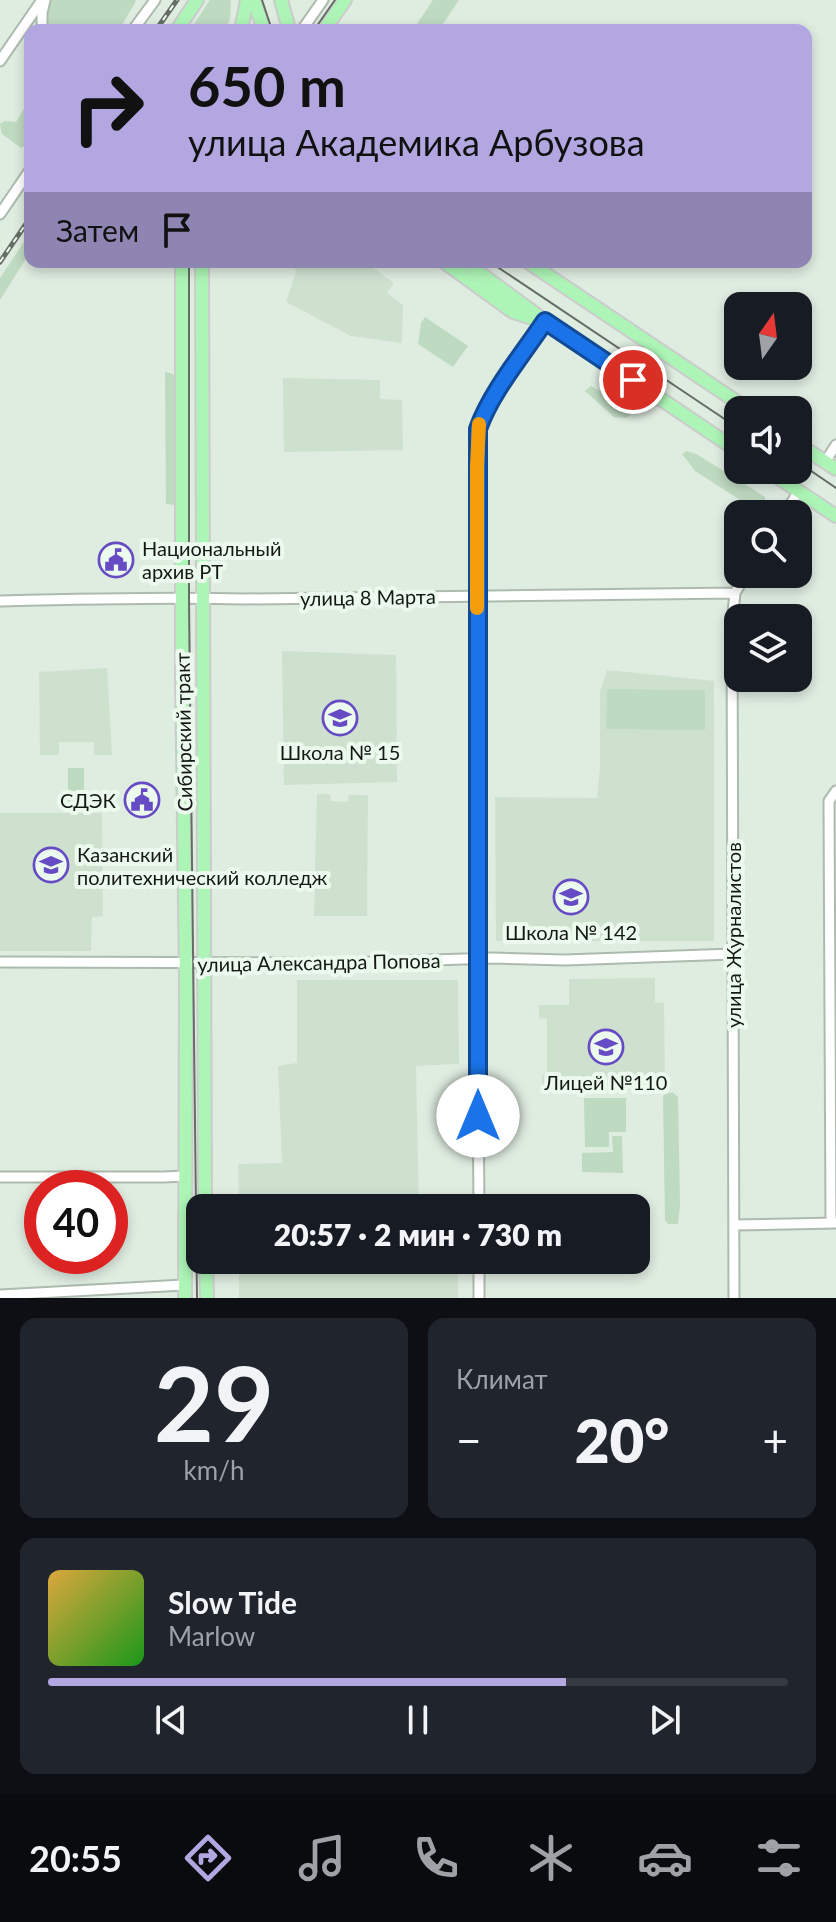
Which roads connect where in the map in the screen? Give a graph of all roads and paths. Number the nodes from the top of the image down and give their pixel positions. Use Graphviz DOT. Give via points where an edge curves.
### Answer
graph roads {
  1 [pos="44,0"];
  2 [pos="146,0"];
  3 [pos="155,0"];
  4 [pos="197,0"];
  5 [pos="247,0"];
  6 [pos="254,0"];
  7 [pos="281,0"];
  8 [pos="323,0"];
  9 [pos="345,0"];
  10 [pos="143,17"];
  11 [pos="27,24"];
  12 [pos="42,24"];
  13 [pos="138,24"];
  14 [pos="181,24"];
  15 [pos="242,24"];
  16 [pos="262,24"];
  17 [pos="288,24"];
  18 [pos="306,24"];
  19 [pos="328,24"];
  20 [pos="24,28"];
  21 [pos="0,61"];
  22 [pos="24,179"];
  23 [pos="0,214"];
  24 [pos="182,268"];
  25 [pos="202,268"];
  26 [pos="452,268"];
  27 [pos="473,268"];
  28 [pos="537,268"];
  29 [pos="545,321"];
  30 [pos="728,396"];
  31 [pos="724,442"];
  32 [pos="836,445"];
  33 [pos="812,453"];
  34 [pos="831,466"];
  35 [pos="787,484"];
  36 [pos="798,492"];
  37 [pos="793,500"];
  38 [pos="836,516"];
  39 [pos="738,588"];
  40 [pos="735,593"];
  41 [pos="477,596"];
  42 [pos="182,599"];
  43 [pos="204,599"];
  44 [pos="0,601"];
  45 [pos="836,791"];
  46 [pos="832,846"];
  47 [pos="733,954"];
  48 [pos="477,958"];
  49 [pos="0,962"];
  50 [pos="186,964"];
  51 [pos="203,964"];
  52 [pos="184,1176"];
  53 [pos="0,1177"];
  54 [pos="205,1194"];
  55 [pos="479,1194"];
  56 [pos="834,1223"];
  57 [pos="734,1225"];
  58 [pos="206,1274"];
  59 [pos="479,1274"];
  60 [pos="185,1292"];
  61 [pos="0,1295"];
  62 [pos="207,1298"];
  63 [pos="479,1298"];
  64 [pos="734,1298"];
  1 -- 11 [label="street"];
  1 -- 12 [label="street"];
  2 -- 10 [label="street"];
  3 -- 10 [label="street"];
  4 -- 14 [label="main road"];
  5 -- 15 [label="main road"];
  6 -- 16 [label="main road"];
  7 -- 17 [label="main road"];
  8 -- 18 [label="street"];
  9 -- 19 [label="main road"];
  10 -- 13 [label="street"];
  20 -- 21 [label="street"];
  22 -- 23 [label="street"];
  24 -- 42 [label="main road, Сибирский тракт"];
  25 -- 43 [label="main road, Сибирский тракт"];
  26 -- 29 [label="main road" via="513,312"];
  27 -- 29 [label="main road"];
  28 -- 30 [label="main road"];
  29 -- 31 [label="main road"];
  29 -- 41 [label="street" via="478,429"];
  32 -- 34 [label="street"];
  33 -- 34 [label="main road"];
  35 -- 36 [label="main road"];
  36 -- 37 [label="street"];
  36 -- 38 [label="main road"];
  39 -- 40 [label="street, улица Журналистов"];
  40 -- 41 [label="street, улица 8 Марта"];
  40 -- 47 [label="street, улица Журналистов"];
  41 -- 43 [label="street, улица 8 Марта"];
  41 -- 48 [label="street"];
  42 -- 43 [label="street, улица 8 Марта"];
  42 -- 44 [label="street, улица 8 Марта"];
  42 -- 50 [label="main road, Сибирский тракт"];
  43 -- 51 [label="main road, Сибирский тракт"];
  45 -- 46 [label="street" via="829,801"];
  46 -- 56 [label="street"];
  47 -- 48 [label="street, улица Александра Попова"];
  47 -- 57 [label="street, улица Журналистов"];
  48 -- 51 [label="street, улица Александра Попова"];
  48 -- 55 [label="street"];
  49 -- 50 [label="street, улица Александра Попова"];
  50 -- 51 [label="street, улица Александра Попова"];
  50 -- 52 [label="main road, Сибирский тракт"];
  51 -- 54 [label="main road, Сибирский тракт"];
  52 -- 53 [label="street"];
  52 -- 60 [label="main road, Сибирский тракт"];
  56 -- 57 [label="street"];
  57 -- 64 [label="street, улица Журналистов"];
  58 -- 62 [label="main road"];
  59 -- 63 [label="street"];
  60 -- 61 [label="street"];
}
